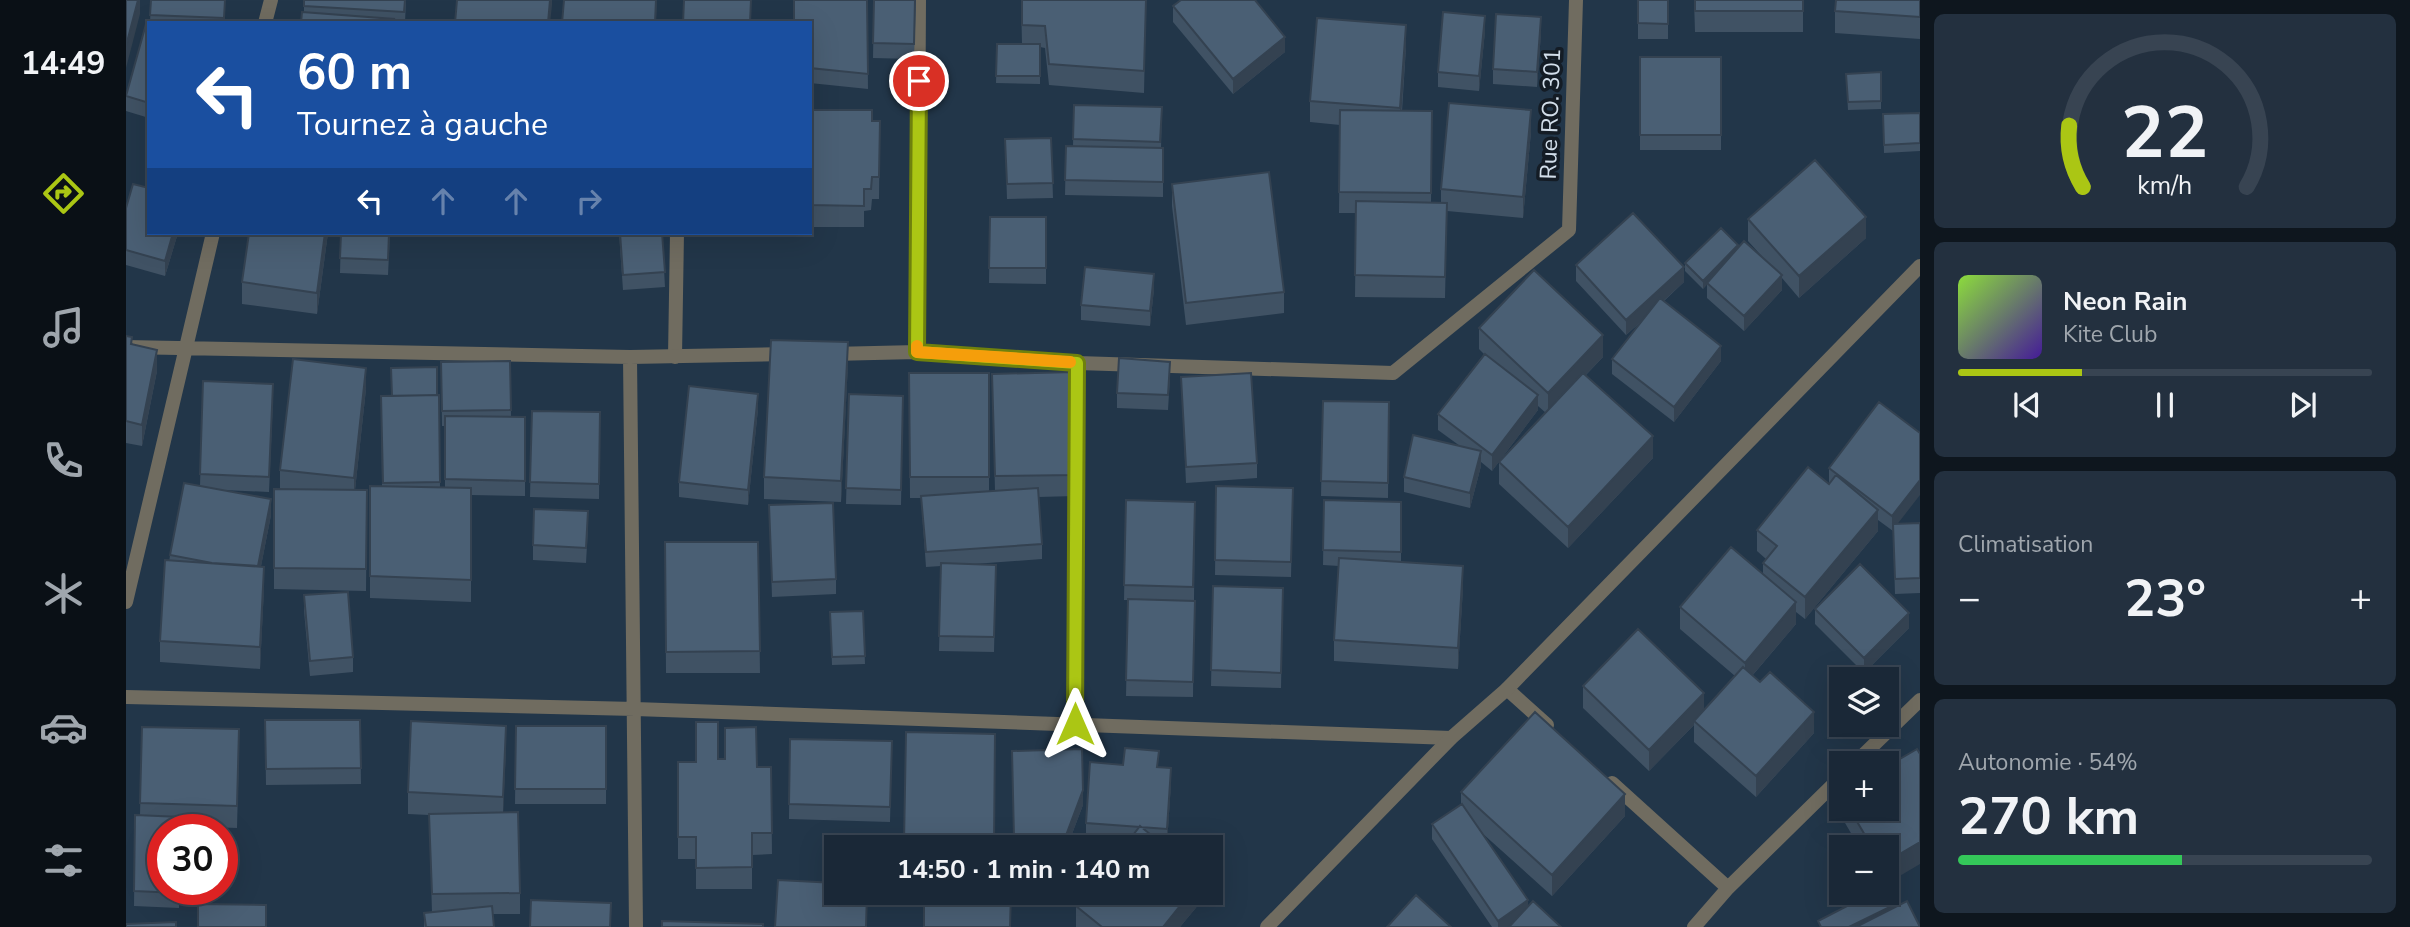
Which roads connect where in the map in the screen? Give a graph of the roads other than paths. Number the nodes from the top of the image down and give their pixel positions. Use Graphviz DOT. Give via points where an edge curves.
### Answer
graph roads {
  1 [pos="271,0"];
  2 [pos="919,0"];
  3 [pos="1576,0"];
  4 [pos="266,21"];
  5 [pos="212,235"];
  6 [pos="677,235"];
  7 [pos="1920,267"];
  8 [pos="126,347"];
  9 [pos="184,349"];
  10 [pos="917,352"];
  11 [pos="675,356"];
  12 [pos="630,358"];
  13 [pos="1077,363"];
  14 [pos="126,602"];
  15 [pos="1507,689"];
  16 [pos="126,697"];
  17 [pos="1920,700"];
  18 [pos="635,709"];
  19 [pos="1075,724"];
  20 [pos="1557,734"];
  21 [pos="1451,738"];
  22 [pos="1867,751"];
  23 [pos="1597,770"];
  24 [pos="1829,789"];
  25 [pos="1728,888"];
  26 [pos="636,927"];
  27 [pos="1267,927"];
  28 [pos="1694,927"];
  1 -- 4 [label="street"];
  2 -- 10 [label="street"];
  3 -- 13 [label="street, Rue RO. 301" via="1569,230 1393,373"];
  5 -- 9 [label="street"];
  6 -- 11 [label="street"];
  7 -- 15 [label="street"];
  8 -- 9 [label="street"];
  9 -- 12 [label="street"];
  9 -- 14 [label="street"];
  10 -- 11 [label="street"];
  10 -- 13 [label="street"];
  11 -- 12 [label="street"];
  12 -- 18 [label="street"];
  13 -- 19 [label="street"];
  15 -- 20 [label="street"];
  15 -- 21 [label="street"];
  16 -- 18 [label="street"];
  17 -- 22 [label="street"];
  18 -- 19 [label="street"];
  18 -- 26 [label="street"];
  19 -- 21 [label="street"];
  21 -- 27 [label="street"];
  23 -- 25 [label="street"];
  24 -- 25 [label="street"];
  25 -- 28 [label="street"];
}
